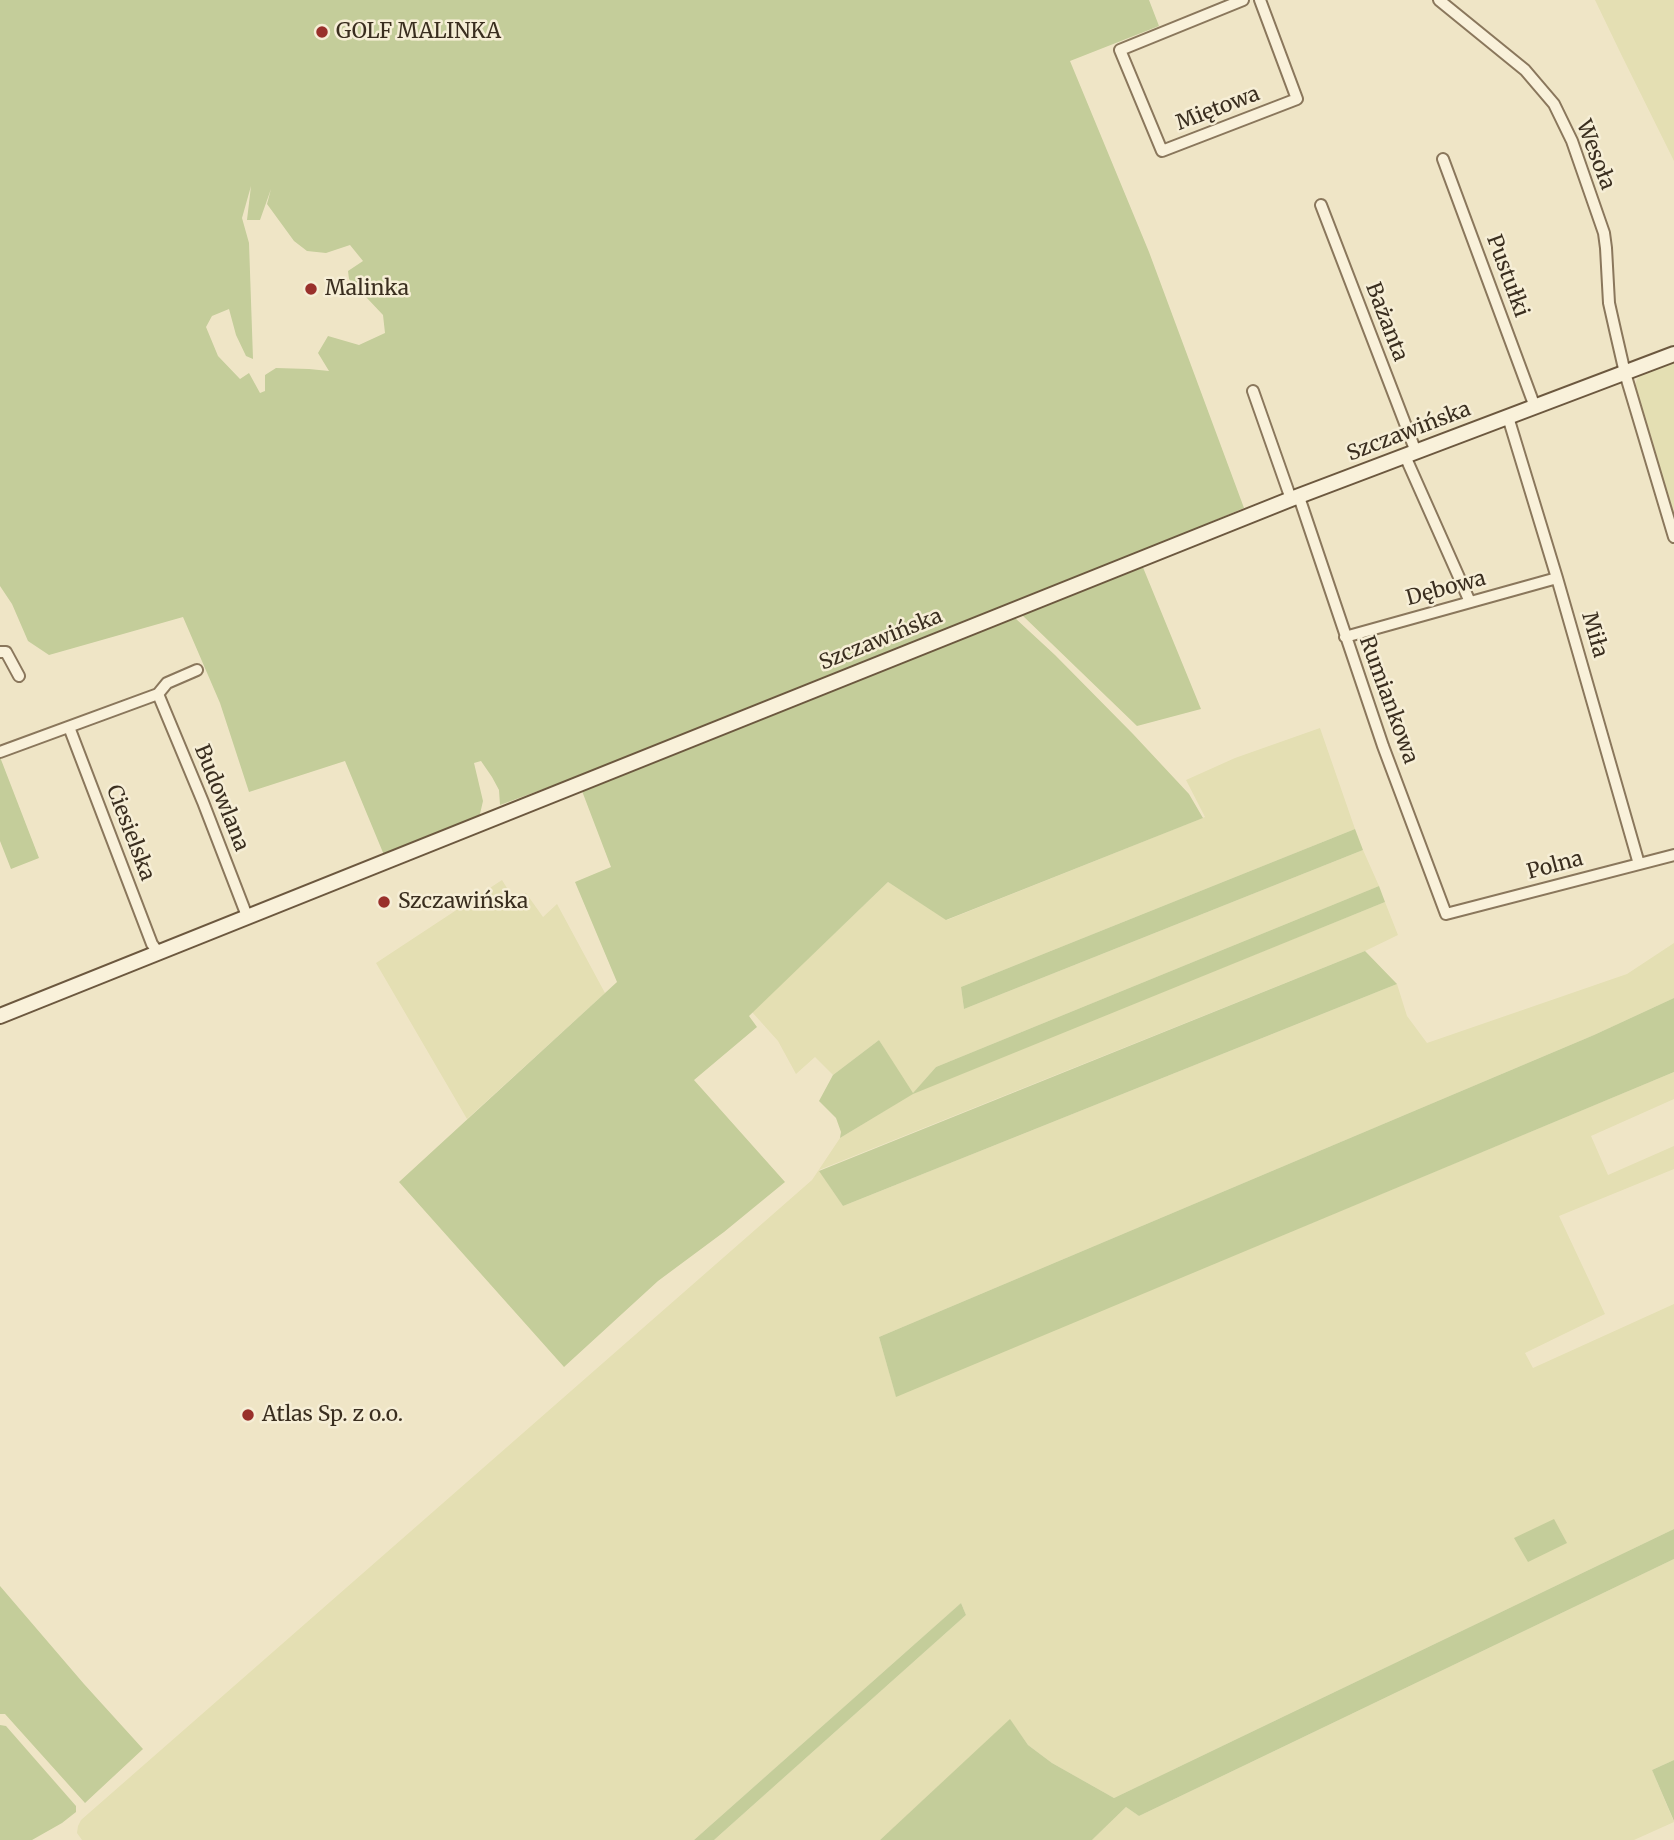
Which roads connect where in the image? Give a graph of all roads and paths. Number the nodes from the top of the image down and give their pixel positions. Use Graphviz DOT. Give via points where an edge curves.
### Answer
graph roads {
  1 [pos="1243,0"];
  2 [pos="1260,0"];
  3 [pos="1439,0"];
  4 [pos="1443,159"];
  5 [pos="1321,205"];
  6 [pos="1674,354"];
  7 [pos="1625,373"];
  8 [pos="1252,391"];
  9 [pos="1535,407"];
  10 [pos="1508,417"];
  11 [pos="1410,454"];
  12 [pos="1295,498"];
  13 [pos="1674,537"];
  14 [pos="1558,578"];
  15 [pos="1470,602"];
  16 [pos="1345,637"];
  17 [pos="0,652"];
  18 [pos="197,670"];
  19 [pos="19,676"];
  20 [pos="158,694"];
  21 [pos="69,727"];
  22 [pos="0,752"];
  23 [pos="1674,855"];
  24 [pos="1639,864"];
  25 [pos="1446,914"];
  26 [pos="247,916"];
  27 [pos="158,952"];
  28 [pos="0,1016"];
  1 -- 2 [label="street, Miętowa" via="1120,50 1162,152 1297,99"];
  3 -- 7 [label="street, Wesoła" via="1525,70 1554,104 1604,233 1609,303"];
  4 -- 9 [label="street, Pustułki"];
  5 -- 11 [label="street, Bażanta"];
  6 -- 7 [label="street, Szczawińska"];
  7 -- 9 [label="street, Szczawińska"];
  7 -- 13 [label="street, Wesoła"];
  8 -- 12 [label="street, Rumiankowa"];
  9 -- 10 [label="street, Szczawińska"];
  10 -- 11 [label="street, Szczawińska"];
  10 -- 14 [label="street, Miła"];
  11 -- 12 [label="street, Szczawińska"];
  11 -- 15 [label="street, Bażanta"];
  12 -- 16 [label="street, Rumiankowa"];
  12 -- 26 [label="street, Szczawińska"];
  14 -- 15 [label="street, Dębowa"];
  14 -- 24 [label="street, Miła"];
  15 -- 16 [label="street, Dębowa"];
  16 -- 25 [label="street, Rumiankowa"];
  17 -- 19 [label="street" via="6,652"];
  18 -- 20 [label="street" via="167,683"];
  20 -- 21 [label="street"];
  20 -- 26 [label="street, Budowlana"];
  21 -- 22 [label="street"];
  21 -- 27 [label="street, Ciesielska"];
  23 -- 24 [label="street, Polna"];
  24 -- 25 [label="street, Polna"];
  26 -- 27 [label="street, Szczawińska"];
  27 -- 28 [label="street, Szczawińska"];
}
